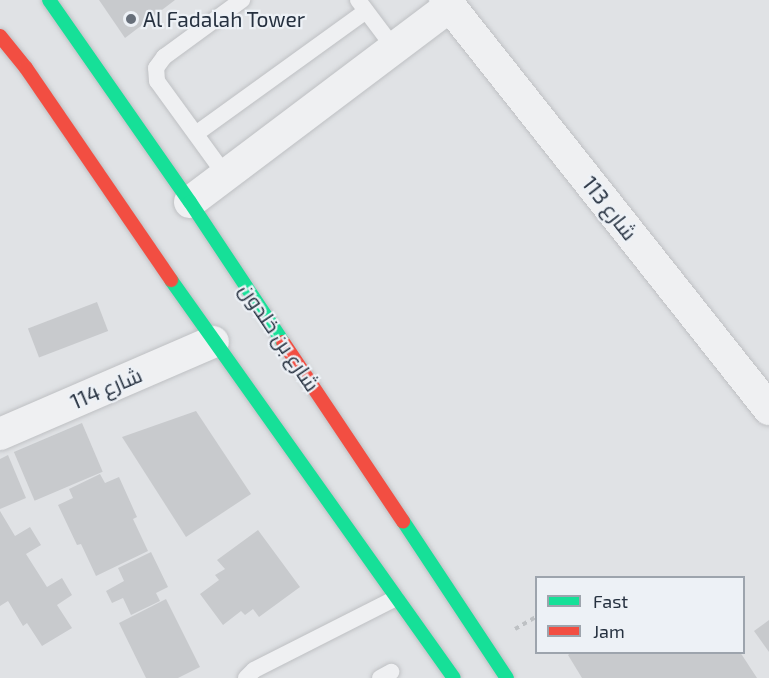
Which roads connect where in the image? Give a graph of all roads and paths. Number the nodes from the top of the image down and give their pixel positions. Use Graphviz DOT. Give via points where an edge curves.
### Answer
graph roads {
  1 [pos="49,0"];
  2 [pos="242,0"];
  3 [pos="448,3"];
  4 [pos="362,5"];
  5 [pos="0,36"];
  6 [pos="394,48"];
  7 [pos="196,133"];
  8 [pos="226,176"];
  9 [pos="190,202"];
  10 [pos="213,342"];
  11 [pos="769,409"];
  12 [pos="0,434"];
  13 [pos="396,598"];
  14 [pos="246,678"];
  15 [pos="454,678"];
  16 [pos="507,678"];
  1 -- 9 [label="street, شارع بن خلدون"];
  2 -- 7 [label="lane" via="164,57 156,68 157,81"];
  3 -- 6 [label="street, شارع 113"];
  3 -- 11 [label="street, شارع 113"];
  4 -- 6 [label="lane"];
  4 -- 7 [label="lane"];
  5 -- 10 [label="street" via="26,68"];
  6 -- 8 [label="street, شارع 113"];
  7 -- 8 [label="lane"];
  8 -- 9 [label="street, شارع 113"];
  9 -- 16 [label="street, شارع بن خلدون"];
  10 -- 12 [label="street, شارع 114"];
  10 -- 13 [label="street"];
  13 -- 14 [label="lane" via="254,670"];
  13 -- 15 [label="street"];
}
